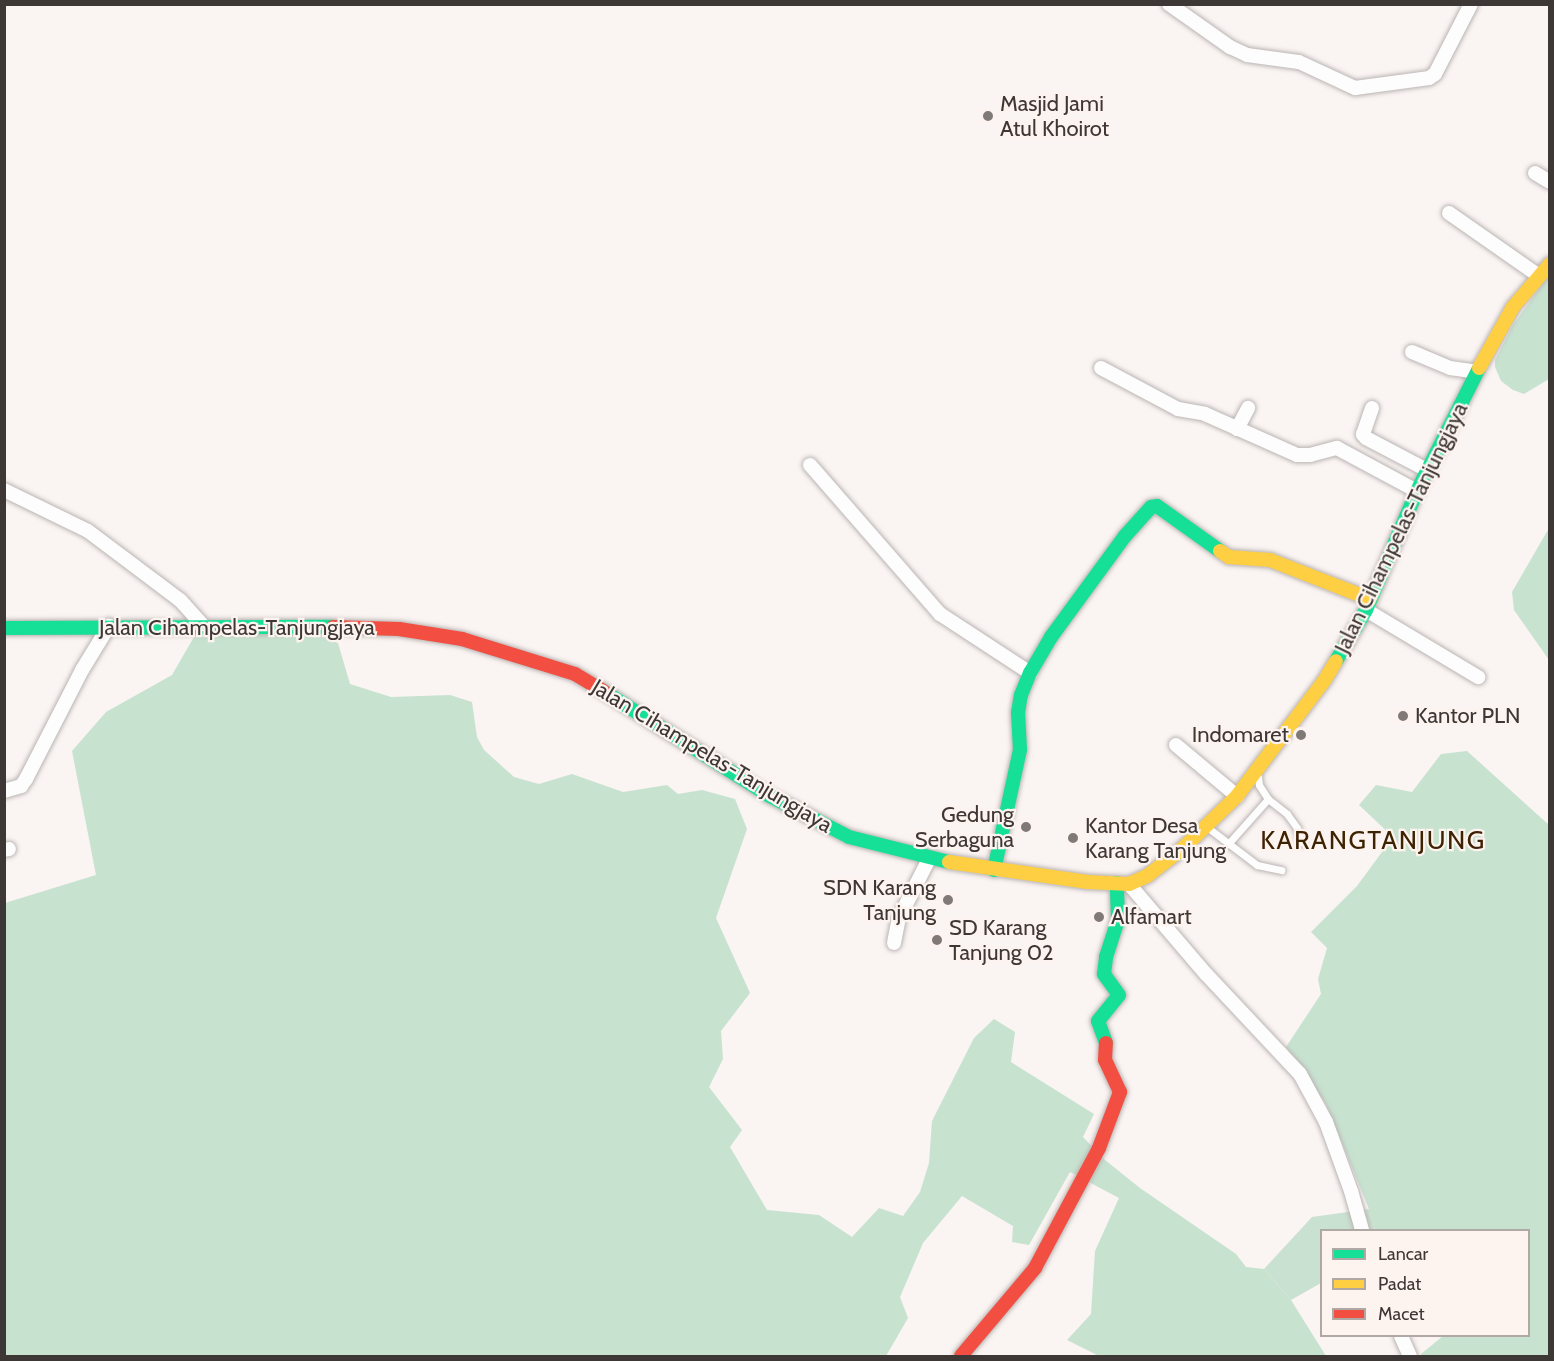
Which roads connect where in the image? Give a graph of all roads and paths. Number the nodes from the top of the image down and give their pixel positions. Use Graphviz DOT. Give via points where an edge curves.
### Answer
graph roads {
  1 [pos="1169,4"];
  2 [pos="1471,4"];
  3 [pos="1535,173"];
  4 [pos="1550,182"];
  5 [pos="1449,213"];
  6 [pos="1550,264"];
  7 [pos="1539,276"];
  8 [pos="1413,352"];
  9 [pos="1101,368"];
  10 [pos="1477,372"];
  11 [pos="1248,408"];
  12 [pos="1372,408"];
  13 [pos="1237,429"];
  14 [pos="810,465"];
  15 [pos="1427,470"];
  16 [pos="4,490"];
  17 [pos="1417,491"];
  18 [pos="1368,604"];
  19 [pos="109,626"];
  20 [pos="4,628"];
  21 [pos="205,628"];
  22 [pos="1030,673"];
  23 [pos="1478,676"];
  24 [pos="1176,745"];
  25 [pos="1258,768"];
  26 [pos="4,791"];
  27 [pos="1237,796"];
  28 [pos="1268,800"];
  29 [pos="1206,826"];
  30 [pos="1301,842"];
  31 [pos="1228,844"];
  32 [pos="929,858"];
  33 [pos="994,870"];
  34 [pos="1281,870"];
  35 [pos="1123,883"];
  36 [pos="894,943"];
  37 [pos="1362,1229"];
  38 [pos="1402,1337"];
  39 [pos="962,1356"];
  40 [pos="1410,1356"];
  1 -- 2 [label="street" via="1247,55 1299,62 1355,88 1435,75"];
  3 -- 4 [label="street"];
  5 -- 7 [label="street"];
  6 -- 7 [label="main road, Jalan Cihampelas-Tanjungjaya"];
  7 -- 10 [label="main road, Jalan Cihampelas-Tanjungjaya" via="1513,307"];
  8 -- 10 [label="street" via="1450,368"];
  9 -- 13 [label="street" via="1178,409 1205,414"];
  10 -- 15 [label="main road, Jalan Cihampelas-Tanjungjaya"];
  11 -- 13 [label="street"];
  12 -- 15 [label="street" via="1364,429 1366,438"];
  13 -- 17 [label="street" via="1297,455 1337,448"];
  14 -- 22 [label="street" via="940,614"];
  15 -- 17 [label="main road, Jalan Cihampelas-Tanjungjaya"];
  16 -- 21 [label="street" via="88,531 172,594"];
  17 -- 18 [label="main road, Jalan Cihampelas-Tanjungjaya"];
  18 -- 22 [label="main road" via="1270,560 1229,557 1157,506 1151,507 1051,637"];
  18 -- 23 [label="street"];
  18 -- 25 [label="main road, Jalan Cihampelas-Tanjungjaya" via="1323,681"];
  19 -- 20 [label="main road, Jalan Cihampelas-Tanjungjaya"];
  19 -- 21 [label="main road, Jalan Cihampelas-Tanjungjaya"];
  19 -- 26 [label="street" via="26,779 21,786"];
  21 -- 32 [label="main road, Jalan Cihampelas-Tanjungjaya" via="399,629 462,639 516,654 575,674 813,821 849,837"];
  22 -- 33 [label="main road" via="1021,695 1020,750"];
  24 -- 27 [label="street"];
  25 -- 27 [label="main road, Jalan Cihampelas-Tanjungjaya"];
  25 -- 28 [label="lane" via="1259,785"];
  27 -- 29 [label="main road, Jalan Cihampelas-Tanjungjaya"];
  28 -- 30 [label="lane" via="1287,814"];
  28 -- 31 [label="lane"];
  29 -- 31 [label="lane"];
  29 -- 35 [label="main road, Jalan Cihampelas-Tanjungjaya" via="1147,876"];
  31 -- 34 [label="lane" via="1257,865"];
  32 -- 33 [label="main road, Jalan Cihampelas-Tanjungjaya"];
  32 -- 36 [label="street" via="899,918"];
  33 -- 35 [label="main road, Jalan Cihampelas-Tanjungjaya"];
  35 -- 37 [label="street" via="1300,1074 1326,1122"];
  35 -- 39 [label="main road" via="1104,974 1119,995 1098,1021 1107,1046 1105,1060 1120,1092 1099,1148 1035,1268"];
  38 -- 40 [label="street"];
}
